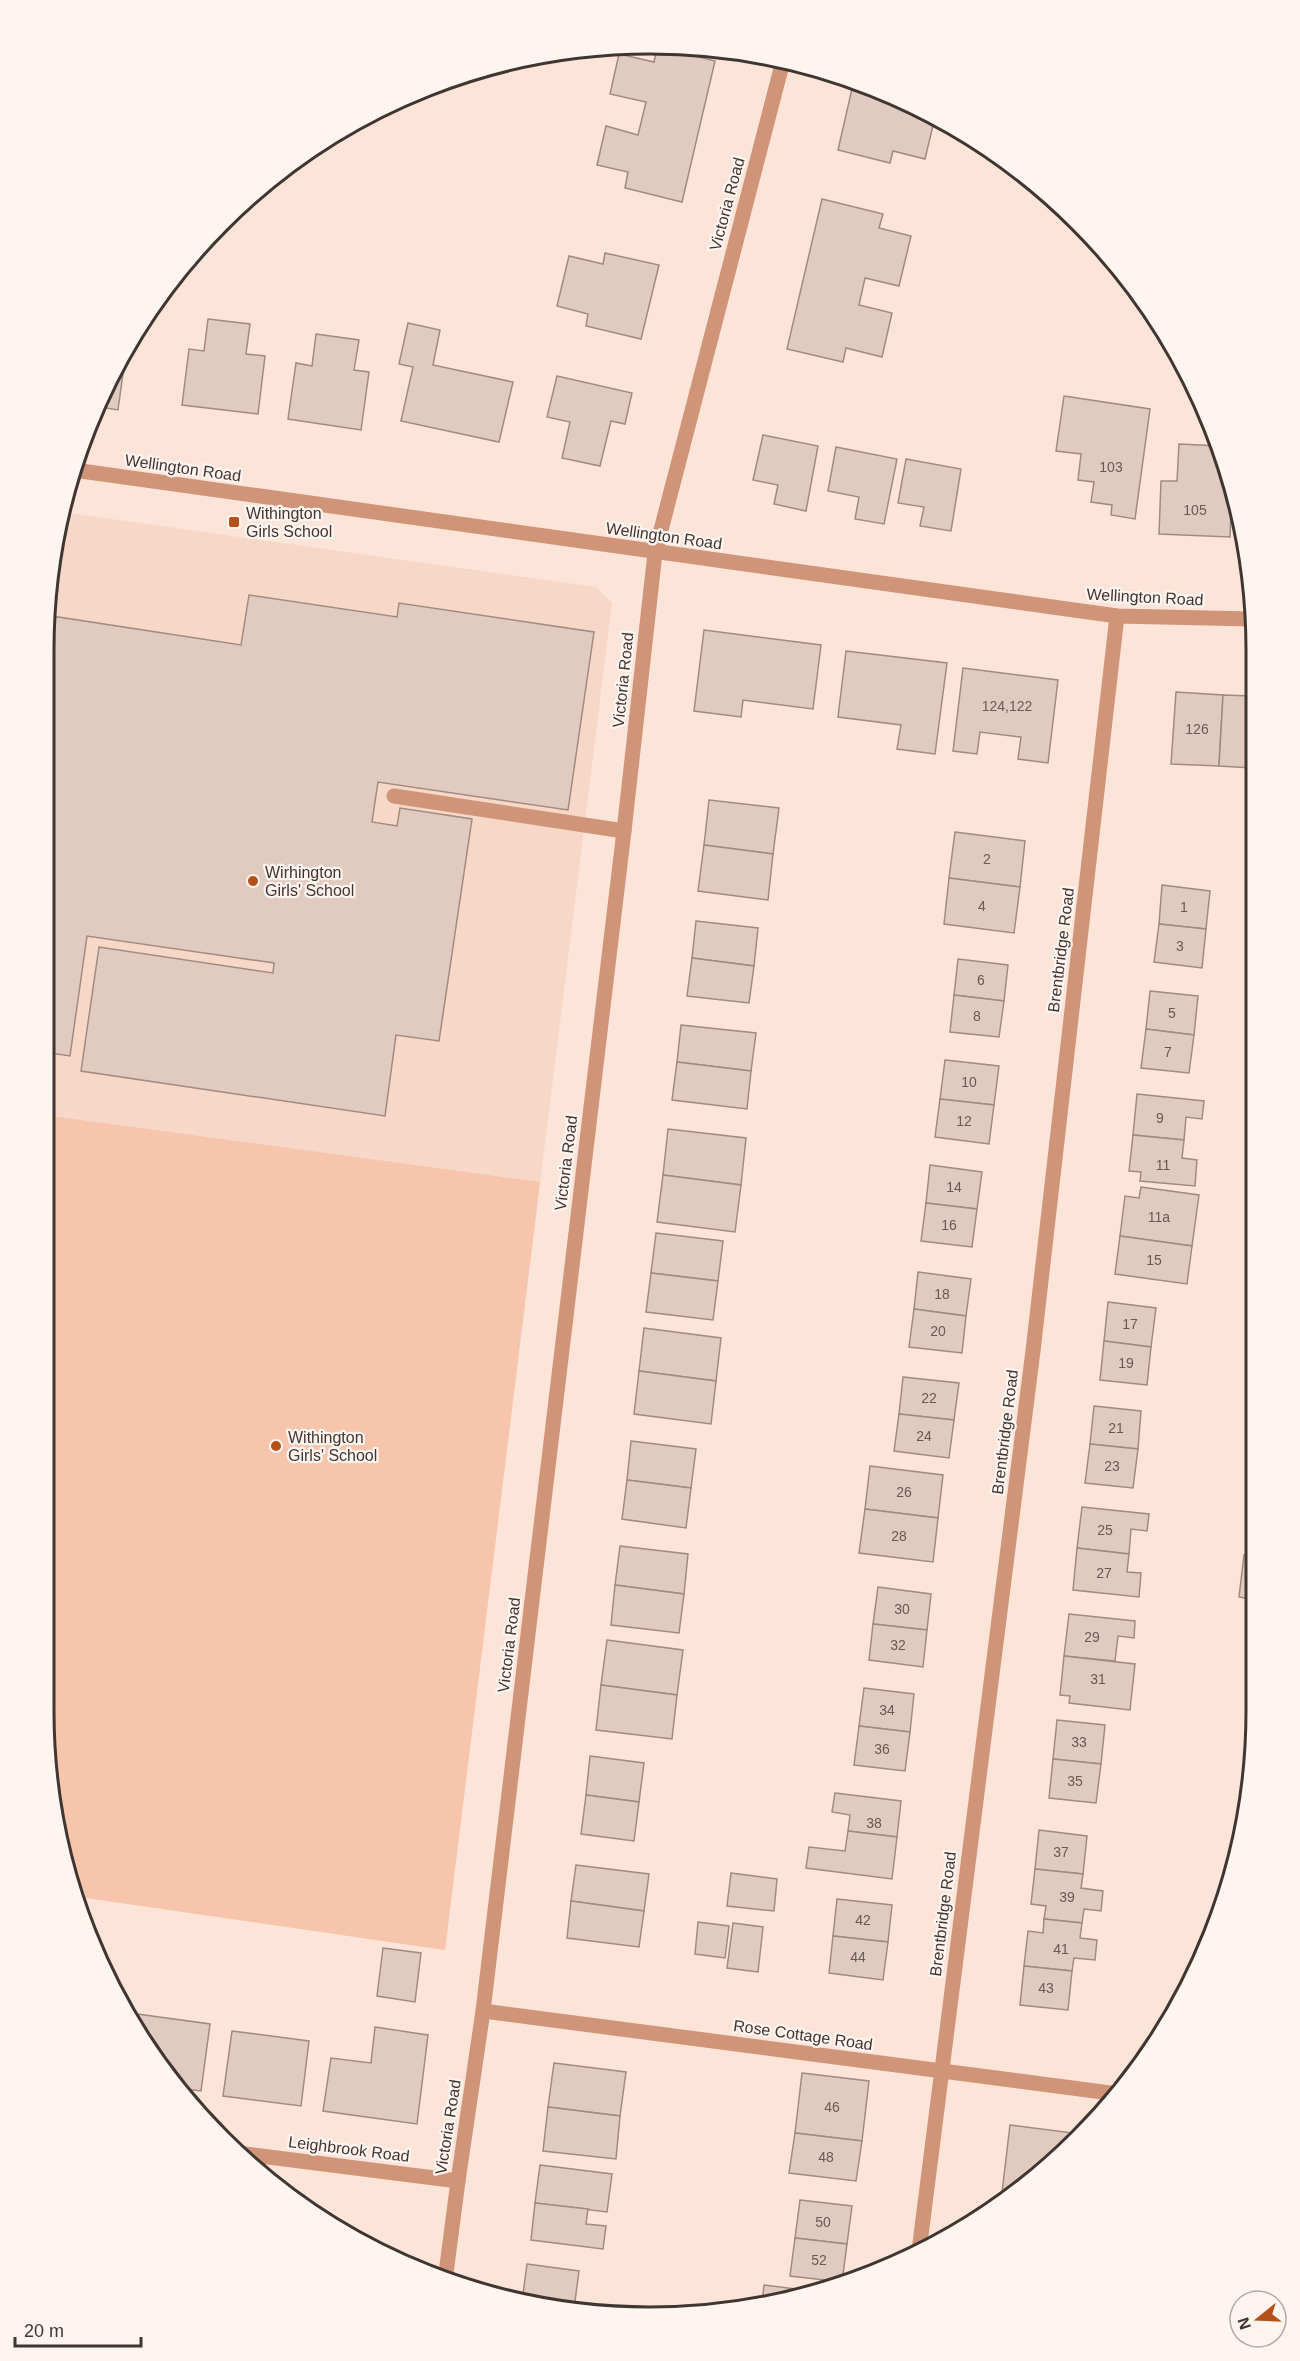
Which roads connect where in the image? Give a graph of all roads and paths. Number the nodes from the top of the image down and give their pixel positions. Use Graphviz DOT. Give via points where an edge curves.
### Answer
graph roads {
  1 [pos="781,69"];
  2 [pos="82,471"];
  3 [pos="655,553"];
  4 [pos="1117,616"];
  5 [pos="1245,620"];
  6 [pos="394,796"];
  7 [pos="624,831"];
  8 [pos="483,2011"];
  9 [pos="942,2072"];
  10 [pos="1107,2093"];
  11 [pos="253,2155"];
  12 [pos="458,2181"];
  13 [pos="920,2243"];
  14 [pos="446,2271"];
  1 -- 3 [label="street, Victoria Road"];
  2 -- 3 [label="street, Wellington Road"];
  3 -- 4 [label="street, Wellington Road"];
  3 -- 7 [label="street, Victoria Road"];
  4 -- 5 [label="street, Wellington Road"];
  4 -- 9 [label="street, Brentbridge Road" via="1033,1351"];
  6 -- 7 [label="street"];
  7 -- 8 [label="street, Victoria Road"];
  8 -- 9 [label="street, Rose Cottage Road"];
  8 -- 12 [label="street, Victoria Road"];
  9 -- 10 [label="street, Rose Cottage Road"];
  9 -- 13 [label="street, Brentbridge Road"];
  11 -- 12 [label="street, Leighbrook Road"];
  12 -- 14 [label="street, Victoria Road"];
}
